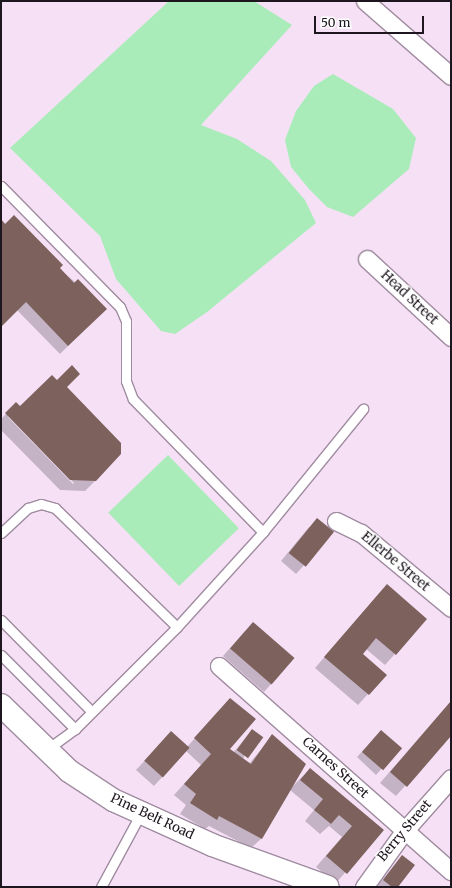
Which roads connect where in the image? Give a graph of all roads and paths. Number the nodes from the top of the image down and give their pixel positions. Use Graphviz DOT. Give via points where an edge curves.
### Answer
graph roads {
  1 [pos="365,1"];
  2 [pos="451,76"];
  3 [pos="1,186"];
  4 [pos="367,259"];
  5 [pos="451,337"];
  6 [pos="363,409"];
  7 [pos="336,521"];
  8 [pos="263,532"];
  9 [pos="1,534"];
  10 [pos="451,608"];
  11 [pos="1,620"];
  12 [pos="177,627"];
  13 [pos="1,655"];
  14 [pos="219,666"];
  15 [pos="1,705"];
  16 [pos="92,712"];
  17 [pos="75,729"];
  18 [pos="45,750"];
  19 [pos="451,778"];
  20 [pos="140,815"];
  21 [pos="405,830"];
  22 [pos="451,870"];
  23 [pos="101,887"];
  24 [pos="328,887"];
  25 [pos="364,887"];
  1 -- 2 [label="street"];
  3 -- 8 [label="lane" via="120,307 126,322 126,381 132,399"];
  4 -- 5 [label="street, Head Street"];
  6 -- 8 [label="lane"];
  7 -- 10 [label="street, Ellerbe Street" via="361,533"];
  8 -- 12 [label="lane"];
  9 -- 12 [label="lane" via="28,508 41,504 55,508"];
  11 -- 16 [label="lane"];
  12 -- 16 [label="lane"];
  13 -- 17 [label="lane"];
  14 -- 21 [label="street, Carnes Street"];
  15 -- 18 [label="street, Pine Belt Road"];
  16 -- 17 [label="lane"];
  17 -- 18 [label="lane"];
  18 -- 20 [label="street, Pine Belt Road" via="89,785"];
  19 -- 21 [label="street, Berry Street"];
  20 -- 23 [label="lane"];
  20 -- 24 [label="street, Pine Belt Road"];
  21 -- 22 [label="street, Carnes Street"];
  21 -- 25 [label="street, Berry Street"];
}
